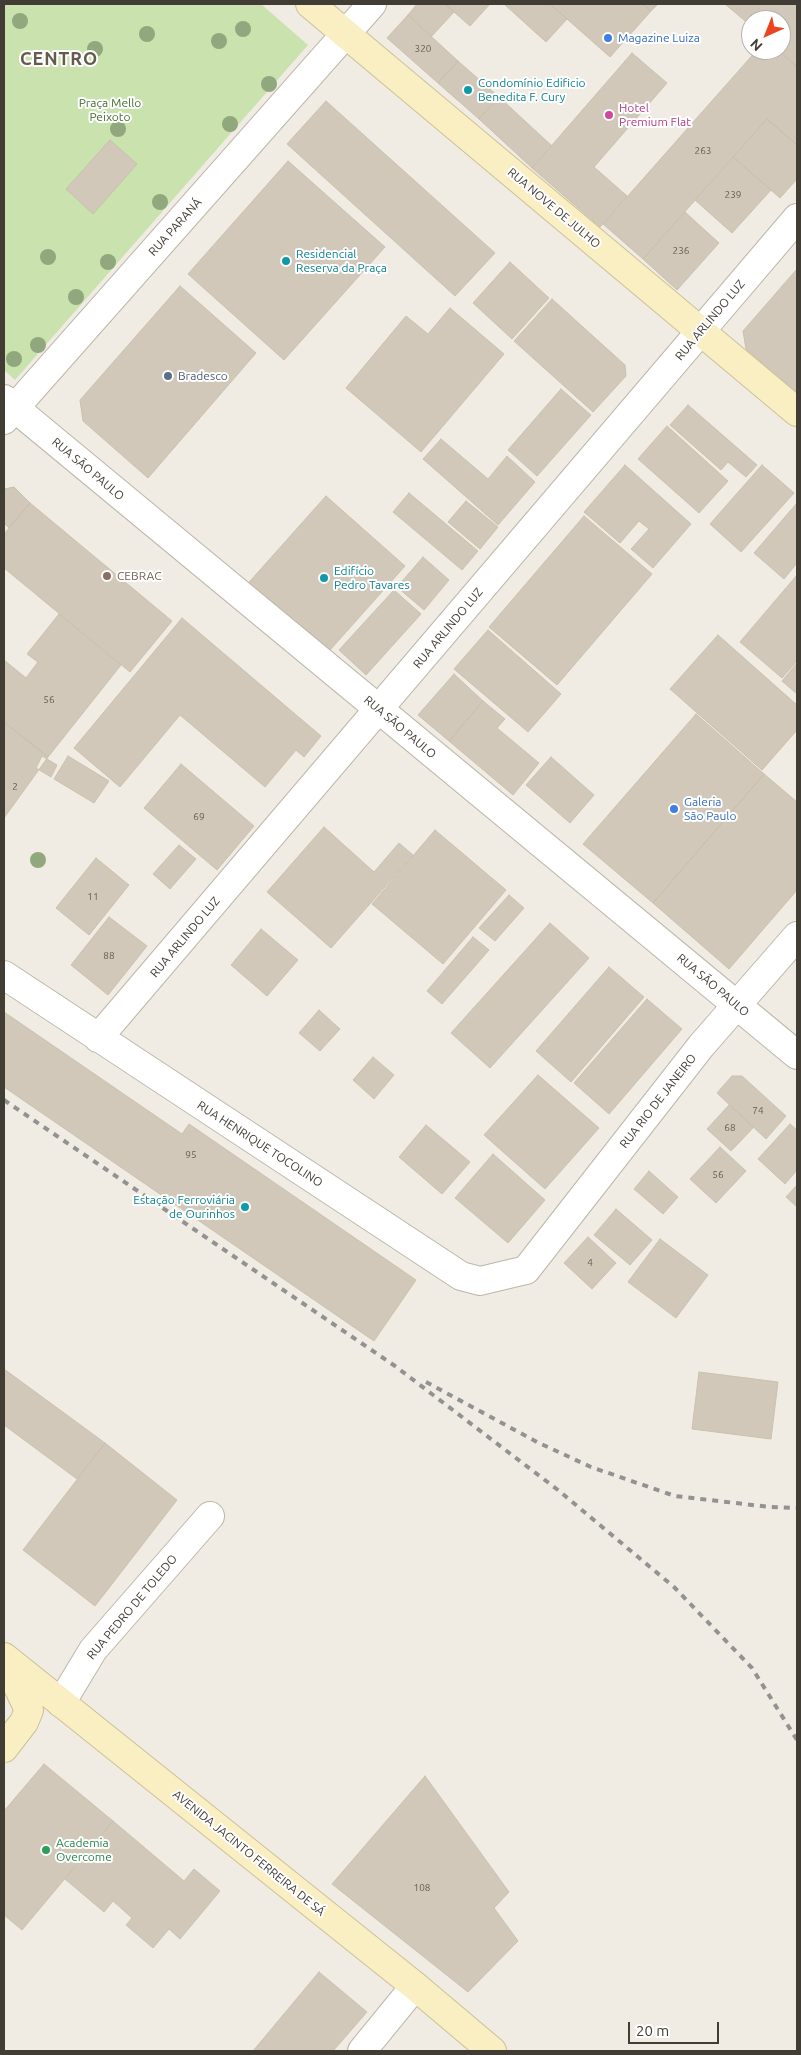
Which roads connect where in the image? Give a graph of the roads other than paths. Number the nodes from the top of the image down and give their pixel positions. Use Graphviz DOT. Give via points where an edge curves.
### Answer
graph roads {
  1 [pos="310,4"];
  2 [pos="372,4"];
  3 [pos="346,34"];
  4 [pos="797,218"];
  5 [pos="701,331"];
  6 [pos="7,409"];
  7 [pos="797,412"];
  8 [pos="378,709"];
  9 [pos="797,936"];
  10 [pos="4,975"];
  11 [pos="736,1004"];
  12 [pos="98,1038"];
  13 [pos="797,1055"];
  14 [pos="526,1271"];
  15 [pos="210,1516"];
  16 [pos="4,1658"];
  17 [pos="61,1703"];
  18 [pos="4,1748"];
  19 [pos="415,1986"];
  20 [pos="362,2051"];
  21 [pos="492,2051"];
  1 -- 3 [label="street, RUA NOVE DE JULHO"];
  2 -- 3 [label="street, RUA PARANÁ"];
  3 -- 5 [label="street, RUA NOVE DE JULHO"];
  3 -- 6 [label="street, RUA PARANÁ"];
  4 -- 5 [label="street, RUA ARLINDO LUZ"];
  5 -- 7 [label="street, RUA NOVE DE JULHO"];
  5 -- 8 [label="street, RUA ARLINDO LUZ"];
  6 -- 8 [label="street, RUA SÃO PAULO"];
  8 -- 11 [label="street, RUA SÃO PAULO"];
  8 -- 12 [label="street, RUA ARLINDO LUZ"];
  9 -- 11 [label="street, RUA RIO DE JANEIRO"];
  10 -- 12 [label="street, RUA HENRIQUE TOCOLINO"];
  11 -- 13 [label="street, RUA SÃO PAULO"];
  11 -- 14 [label="street, RUA RIO DE JANEIRO"];
  12 -- 14 [label="street, RUA HENRIQUE TOCOLINO" via="461,1276 480,1281"];
  15 -- 17 [label="street, RUA PEDRO DE TOLEDO" via="93,1650"];
  16 -- 17 [label="street, AVENIDA JACINTO FERREIRA DE SÁ"];
  16 -- 18 [label="street" via="29,1710"];
  17 -- 19 [label="street, AVENIDA JACINTO FERREIRA DE SÁ"];
  19 -- 20 [label="street"];
  19 -- 21 [label="street, AVENIDA JACINTO FERREIRA DE SÁ"];
}
